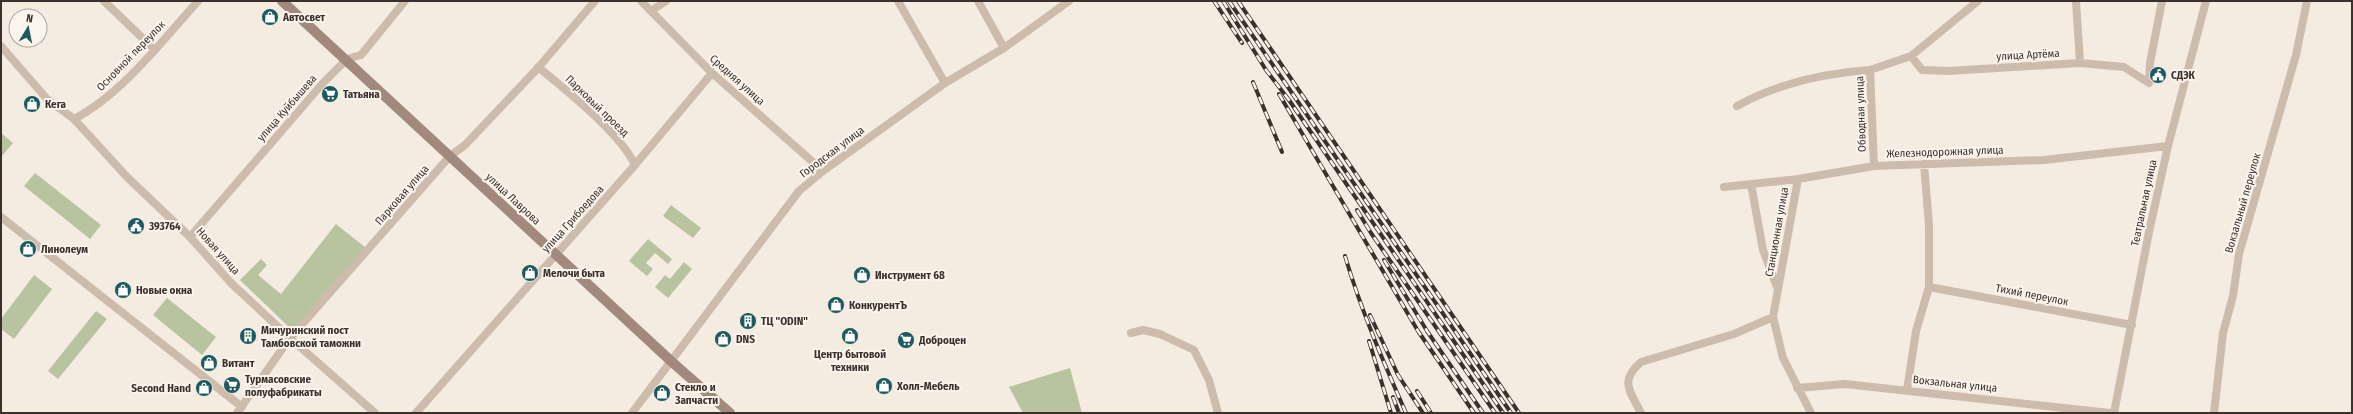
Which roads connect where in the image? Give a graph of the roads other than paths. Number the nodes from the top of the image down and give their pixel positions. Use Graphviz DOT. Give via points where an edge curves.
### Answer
graph roads {
  1 [pos="104,1"];
  2 [pos="198,1"];
  3 [pos="282,1"];
  4 [pos="405,1"];
  5 [pos="595,1"];
  6 [pos="641,1"];
  7 [pos="666,1"];
  8 [pos="898,1"];
  9 [pos="978,1"];
  10 [pos="1978,1"];
  11 [pos="2076,1"];
  12 [pos="2162,1"];
  13 [pos="2206,1"];
  14 [pos="2306,1"];
  15 [pos="1070,2"];
  16 [pos="651,11"];
  17 [pos="1,46"];
  18 [pos="1004,48"];
  19 [pos="155,50"];
  20 [pos="1911,56"];
  21 [pos="347,59"];
  22 [pos="2080,63"];
  23 [pos="538,67"];
  24 [pos="1870,70"];
  25 [pos="712,73"];
  26 [pos="945,83"];
  27 [pos="1737,106"];
  28 [pos="74,119"];
  29 [pos="2168,146"];
  30 [pos="450,156"];
  31 [pos="1924,164"];
  32 [pos="635,165"];
  33 [pos="1874,166"];
  34 [pos="823,171"];
  35 [pos="1798,179"];
  36 [pos="1751,184"];
  37 [pos="1724,187"];
  38 [pos="1,217"];
  39 [pos="190,237"];
  40 [pos="555,255"];
  41 [pos="1929,287"];
  42 [pos="1778,288"];
  43 [pos="1773,318"];
  44 [pos="2132,325"];
  45 [pos="1131,333"];
  46 [pos="290,338"];
  47 [pos="672,362"];
  48 [pos="1797,388"];
  49 [pos="1907,390"];
  50 [pos="240,410"];
  51 [pos="376,413"];
  52 [pos="416,413"];
  53 [pos="632,413"];
  54 [pos="730,413"];
  55 [pos="1218,413"];
  56 [pos="1641,413"];
  57 [pos="1811,413"];
  58 [pos="2110,413"];
  59 [pos="2114,413"];
  60 [pos="2214,413"];
  1 -- 19 [label="street"];
  2 -- 19 [label="street, Основной переулок"];
  3 -- 21 [label="main road, улица Лаврова"];
  4 -- 21 [label="street, улица Куйбышева" via="361,55"];
  5 -- 23 [label="street, Парковая улица"];
  6 -- 16 [label="street, Средняя улица"];
  7 -- 16 [label="street"];
  8 -- 26 [label="street"];
  9 -- 18 [label="street"];
  10 -- 20 [label="street, Обводная улица"];
  11 -- 22 [label="street"];
  12 -- 22 [label="street, улица Артёма" via="2150,63 2149,83 2124,67"];
  13 -- 29 [label="street, Театральная улица"];
  14 -- 60 [label="street, Вокзальный переулок" via="2296,55 2239,254 2233,296 2223,333"];
  15 -- 18 [label="street, Городская улица"];
  16 -- 25 [label="street, Средняя улица"];
  17 -- 28 [label="street, Новая улица" via="47,99"];
  18 -- 26 [label="street, Городская улица"];
  19 -- 28 [label="street, Основной переулок" via="99,104"];
  20 -- 22 [label="street, улица Артёма" via="1922,70 1948,71"];
  20 -- 24 [label="street, Обводная улица"];
  21 -- 30 [label="main road, улица Лаврова"];
  21 -- 39 [label="street, улица Куйбышева" via="323,83"];
  23 -- 30 [label="street, Парковая улица" via="465,145"];
  23 -- 32 [label="street, Парковый проезд" via="590,112 622,146"];
  24 -- 27 [label="street" via="1812,78 1750,99"];
  24 -- 33 [label="street, Обводная улица"];
  25 -- 32 [label="street, улица Грибоедова"];
  25 -- 34 [label="street, Средняя улица"];
  26 -- 34 [label="street, Городская улица"];
  28 -- 39 [label="street, Новая улица" via="126,177"];
  29 -- 31 [label="street, Железнодорожная улица" via="2044,160"];
  29 -- 44 [label="street, Театральная улица" via="2148,232"];
  30 -- 40 [label="main road, улица Лаврова"];
  30 -- 46 [label="street, Парковая улица"];
  31 -- 33 [label="street, Железнодорожная улица"];
  31 -- 41 [label="street" via="1930,225"];
  32 -- 40 [label="street, улица Грибоедова"];
  33 -- 35 [label="street, Железнодорожная улица"];
  34 -- 47 [label="street, Городская улица" via="799,190"];
  35 -- 36 [label="street, Железнодорожная улица"];
  35 -- 42 [label="street, Станционная улица"];
  36 -- 37 [label="street, Железнодорожная улица"];
  36 -- 42 [label="street, Станционная улица" via="1763,250"];
  38 -- 50 [label="street"];
  39 -- 46 [label="street, Новая улица" via="231,283"];
  40 -- 47 [label="main road, улица Лаврова"];
  40 -- 52 [label="street, улица Грибоедова"];
  41 -- 44 [label="street, Тихий переулок"];
  41 -- 49 [label="street" via="1916,331"];
  42 -- 43 [label="street, Станционная улица"];
  43 -- 48 [label="street, Станционная улица" via="1784,358"];
  43 -- 56 [label="street" via="1734,334 1642,362 1630,372 1627,385"];
  44 -- 59 [label="street, Театральная улица"];
  45 -- 55 [label="street" via="1143,330 1160,334 1194,350 1209,380"];
  46 -- 50 [label="street, Парковая улица"];
  46 -- 51 [label="street, Новая улица"];
  47 -- 53 [label="street, Городская улица"];
  47 -- 54 [label="main road, улица Лаврова"];
  48 -- 49 [label="street, Вокзальная улица" via="1845,384"];
  48 -- 57 [label="street, Станционная улица"];
  49 -- 58 [label="street, Вокзальная улица"];
}
